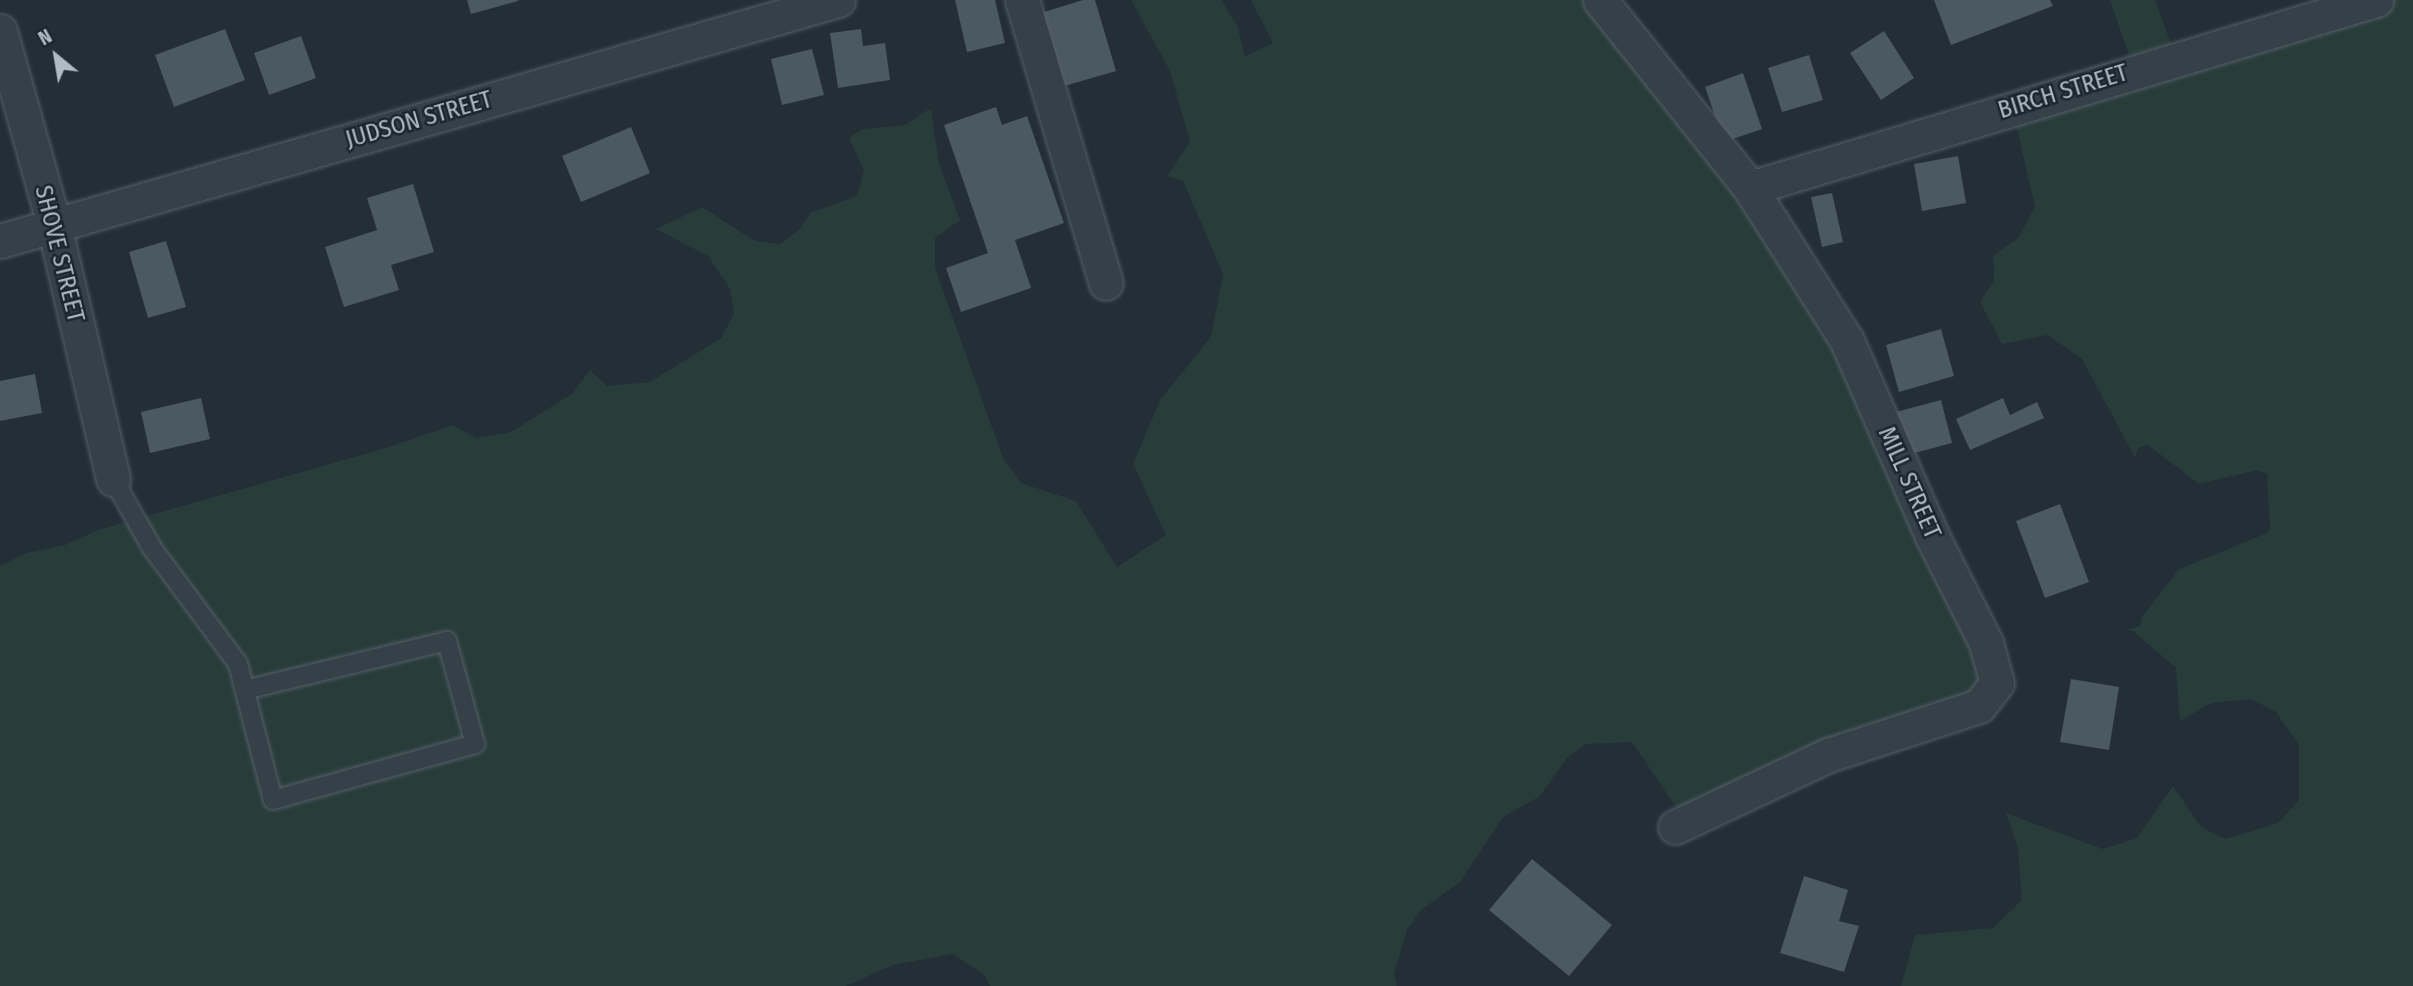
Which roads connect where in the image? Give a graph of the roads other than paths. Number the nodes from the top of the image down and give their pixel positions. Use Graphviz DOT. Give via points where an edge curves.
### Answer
graph roads {
  1 [pos="838,0"];
  2 [pos="1023,0"];
  3 [pos="1600,0"];
  4 [pos="2376,0"];
  5 [pos="0,31"];
  6 [pos="1750,188"];
  7 [pos="54,225"];
  8 [pos="0,241"];
  9 [pos="1106,283"];
  10 [pos="113,479"];
  11 [pos="245,691"];
  12 [pos="1675,827"];
  1 -- 7 [label="street, JUDSON STREET"];
  2 -- 9 [label="street"];
  3 -- 6 [label="street, MILL STREET"];
  4 -- 6 [label="street, BIRCH STREET"];
  5 -- 7 [label="street, SHOVE STREET"];
  6 -- 12 [label="street, MILL STREET" via="1846,341 1932,536 1986,643 1997,683 1979,706 1828,755"];
  7 -- 8 [label="street, JUDSON STREET"];
  7 -- 10 [label="street, SHOVE STREET"];
  10 -- 11 [label="lane" via="152,548 239,664"];
  11 -- 11 [label="lane" via="272,800 475,744 447,641"];
}
